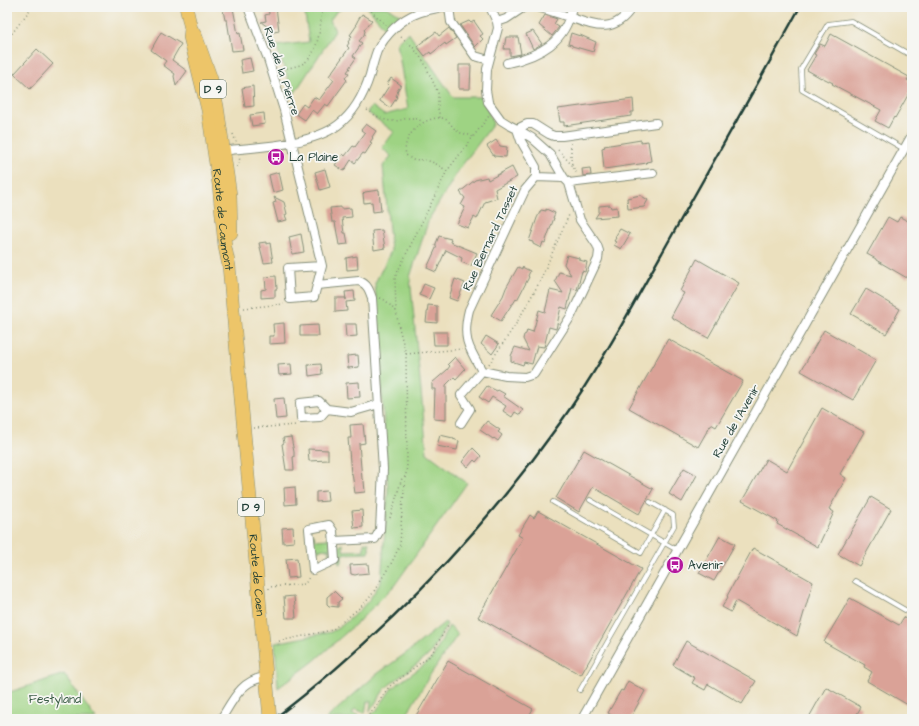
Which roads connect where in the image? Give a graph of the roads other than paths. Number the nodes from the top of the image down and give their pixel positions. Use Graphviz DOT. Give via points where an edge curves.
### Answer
graph roads {
  1 [pos="186,7"];
  2 [pos="248,7"];
  3 [pos="442,7"];
  4 [pos="449,7"];
  5 [pos="490,7"];
  6 [pos="524,7"];
  7 [pos="537,7"];
  8 [pos="572,7"];
  9 [pos="632,7"];
  10 [pos="570,18"];
  11 [pos="498,22"];
  12 [pos="912,56"];
  13 [pos="489,60"];
  14 [pos="507,63"];
  15 [pos="656,124"];
  16 [pos="518,129"];
  17 [pos="912,135"];
  18 [pos="291,142"];
  19 [pos="904,149"];
  20 [pos="219,151"];
  21 [pos="653,173"];
  22 [pos="536,177"];
  23 [pos="566,181"];
  24 [pos="322,266"];
  25 [pos="317,285"];
  26 [pos="239,309"];
  27 [pos="482,371"];
  28 [pos="379,404"];
  29 [pos="327,410"];
  30 [pos="461,423"];
  31 [pos="590,500"];
  32 [pos="553,502"];
  33 [pos="650,502"];
  34 [pos="665,510"];
  35 [pos="651,535"];
  36 [pos="334,541"];
  37 [pos="665,543"];
  38 [pos="677,550"];
  39 [pos="855,581"];
  40 [pos="912,614"];
  41 [pos="266,677"];
  42 [pos="580,690"];
  43 [pos="221,719"];
  44 [pos="270,719"];
  45 [pos="582,719"];
  1 -- 20 [label="main road, Route de Caumont / D 9" via="190,37"];
  2 -- 18 [label="street, Rue de la Pierre" via="284,110"];
  3 -- 18 [label="street" via="411,16 393,30 376,53 365,88 356,105 338,125 316,136"];
  4 -- 13 [label="street" via="451,22 475,56"];
  5 -- 11 [label="street"];
  6 -- 11 [label="street"];
  7 -- 10 [label="street"];
  8 -- 10 [label="street"];
  9 -- 10 [label="street" via="627,15 616,23 602,27"];
  10 -- 14 [label="street" via="559,37 542,52"];
  11 -- 13 [label="street"];
  12 -- 19 [label="lane" via="851,21 828,24 801,69 802,90"];
  13 -- 16 [label="street" via="486,90 488,102 501,120"];
  15 -- 16 [label="street" via="554,136 533,124"];
  16 -- 22 [label="street" via="521,141 536,167"];
  16 -- 23 [label="street" via="550,154"];
  17 -- 19 [label="street, Rue de l'Avenir"];
  18 -- 20 [label="street"];
  18 -- 24 [label="street, Rue de la Pierre"];
  19 -- 38 [label="street, Rue de l'Avenir"];
  20 -- 26 [label="main road, Route de Caumont / D 9" via="219,185 225,247"];
  21 -- 23 [label="street"];
  22 -- 23 [label="street"];
  22 -- 27 [label="street, Rue Bernard Tasset" via="525,190 469,310 466,341"];
  23 -- 27 [label="street" via="580,220 597,245 598,259 571,316 534,374 525,377 506,376"];
  24 -- 25 [label="street"];
  24 -- 25 [label="street" via="288,268 290,299 314,297"];
  25 -- 28 [label="street" via="359,281 369,288 372,298"];
  26 -- 41 [label="main road, Route de Caen / D 9"];
  27 -- 30 [label="street" via="461,395 470,409"];
  28 -- 29 [label="street" via="352,412"];
  28 -- 36 [label="street" via="383,469 380,530 375,539"];
  29 -- 29 [label="street" via="319,401 300,403 301,418 320,417"];
  31 -- 35 [label="lane"];
  32 -- 35 [label="lane" via="641,553"];
  33 -- 34 [label="lane"];
  34 -- 35 [label="lane"];
  34 -- 37 [label="lane" via="673,515 674,526"];
  35 -- 37 [label="lane"];
  36 -- 36 [label="street" via="335,560 313,570 309,529 329,525 333,531"];
  37 -- 38 [label="lane"];
  37 -- 42 [label="lane"];
  38 -- 45 [label="street, Rue de l'Avenir"];
  39 -- 40 [label="lane"];
  41 -- 43 [label="street" via="245,685"];
  41 -- 44 [label="main road, Route de Caen / D 9"];
}
